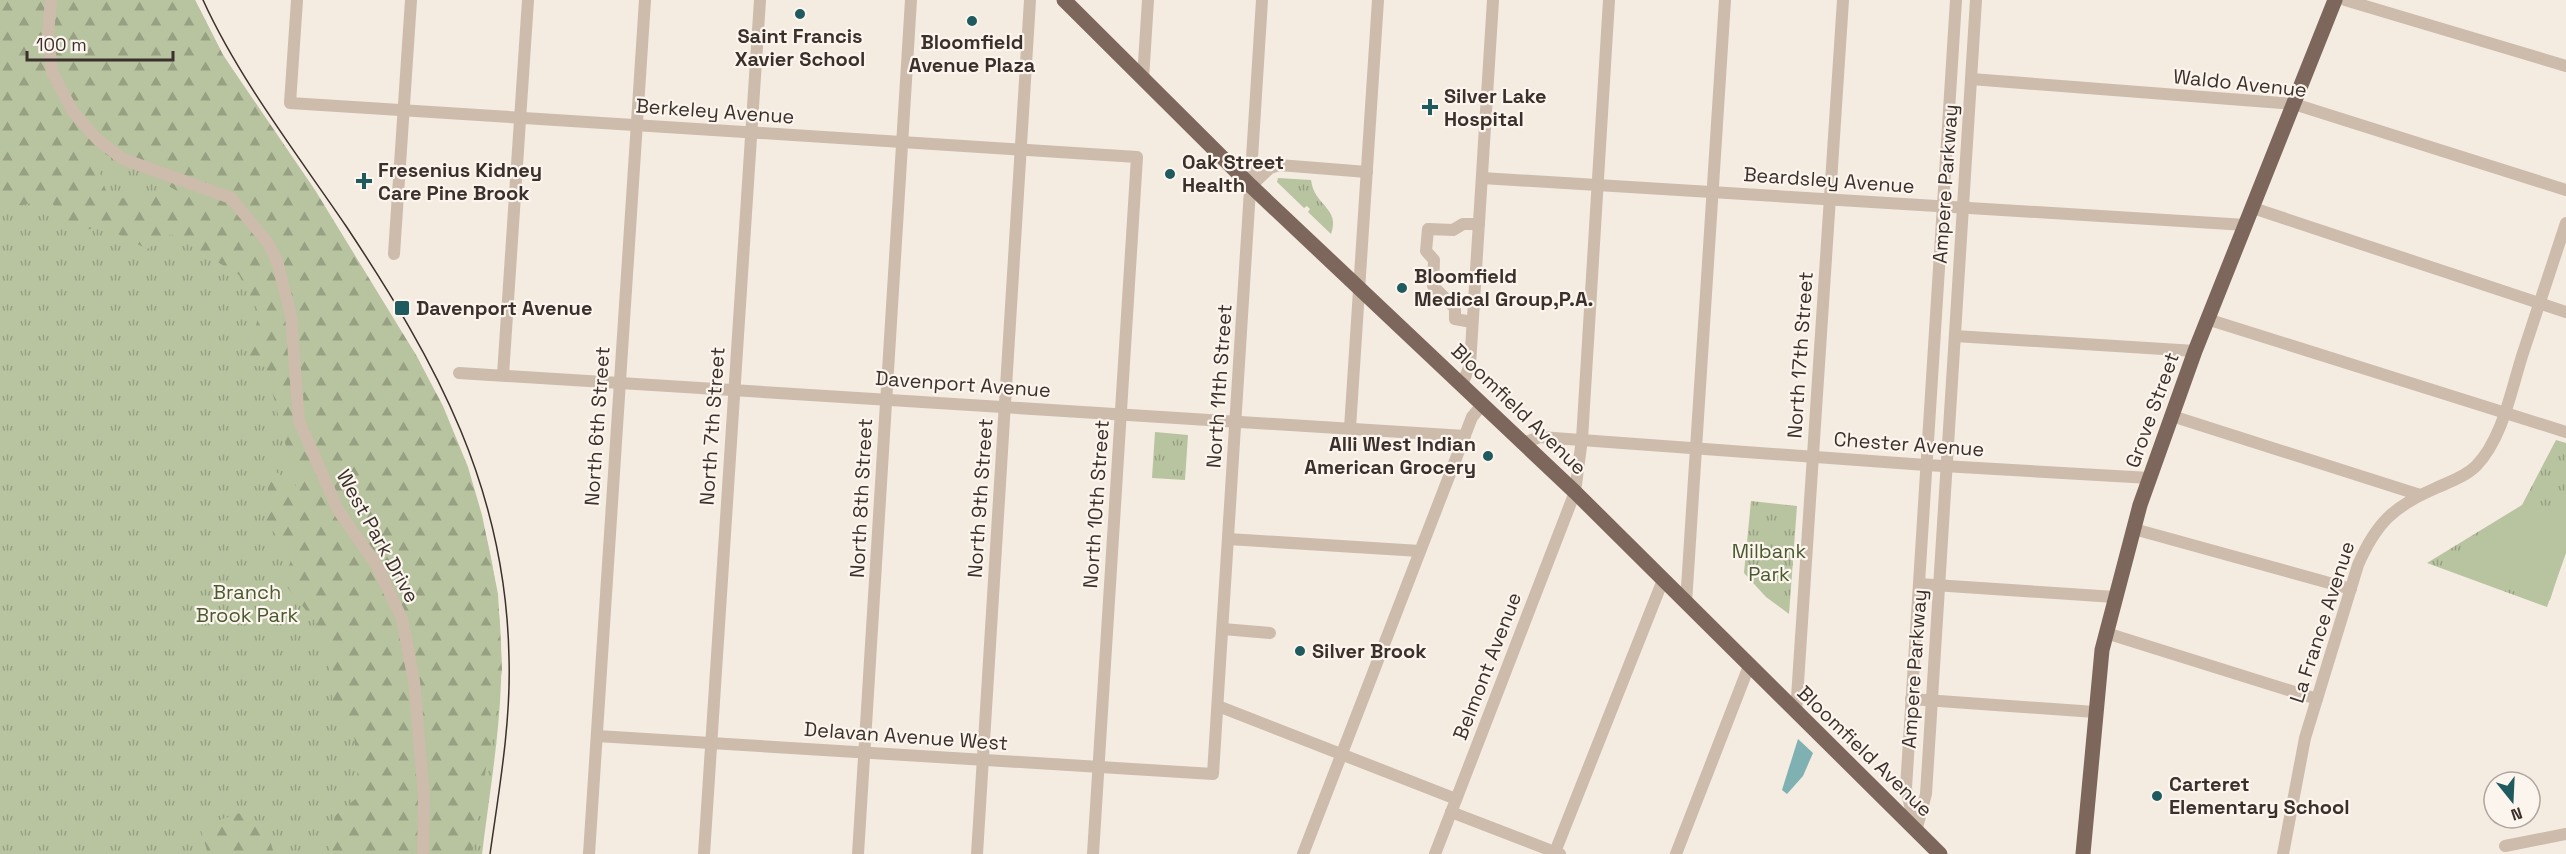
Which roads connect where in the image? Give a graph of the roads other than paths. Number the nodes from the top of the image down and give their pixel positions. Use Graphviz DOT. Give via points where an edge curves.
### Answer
graph roads {
  1 [pos="51,0"];
  2 [pos="297,0"];
  3 [pos="411,0"];
  4 [pos="528,0"];
  5 [pos="645,0"];
  6 [pos="760,0"];
  7 [pos="911,0"];
  8 [pos="1030,0"];
  9 [pos="1064,0"];
  10 [pos="1148,0"];
  11 [pos="1263,0"];
  12 [pos="1378,0"];
  13 [pos="1493,0"];
  14 [pos="1609,0"];
  15 [pos="1725,0"];
  16 [pos="1843,0"];
  17 [pos="1956,0"];
  18 [pos="1976,0"];
  19 [pos="2335,0"];
  20 [pos="2345,0"];
  21 [pos="2566,66"];
  22 [pos="1143,79"];
  23 [pos="1971,79"];
  24 [pos="2294,104"];
  25 [pos="404,110"];
  26 [pos="520,118"];
  27 [pos="637,125"];
  28 [pos="751,133"];
  29 [pos="903,142"];
  30 [pos="1021,150"];
  31 [pos="1137,157"];
  32 [pos="1367,172"];
  33 [pos="1482,178"];
  34 [pos="1251,186"];
  35 [pos="1597,186"];
  36 [pos="2566,190"];
  37 [pos="1713,192"];
  38 [pos="1831,200"];
  39 [pos="1943,207"];
  40 [pos="1963,208"];
  41 [pos="2253,208"];
  42 [pos="2566,223"];
  43 [pos="1479,224"];
  44 [pos="2246,225"];
  45 [pos="394,254"];
  46 [pos="1359,290"];
  47 [pos="2539,304"];
  48 [pos="2566,312"];
  49 [pos="2210,320"];
  50 [pos="1472,322"];
  51 [pos="1955,336"];
  52 [pos="2195,351"];
  53 [pos="459,373"];
  54 [pos="503,375"];
  55 [pos="620,383"];
  56 [pos="1462,385"];
  57 [pos="734,390"];
  58 [pos="886,399"];
  59 [pos="1483,404"];
  60 [pos="1005,406"];
  61 [pos="2504,412"];
  62 [pos="1121,414"];
  63 [pos="2172,416"];
  64 [pos="1236,421"];
  65 [pos="1350,428"];
  66 [pos="2566,432"];
  67 [pos="1465,436"];
  68 [pos="1582,439"];
  69 [pos="1523,443"];
  70 [pos="1696,448"];
  71 [pos="1812,457"];
  72 [pos="1926,465"];
  73 [pos="1947,466"];
  74 [pos="2150,477"];
  75 [pos="1575,492"];
  76 [pos="2420,495"];
  77 [pos="2134,529"];
  78 [pos="1228,539"];
  79 [pos="1420,551"];
  80 [pos="1663,580"];
  81 [pos="1919,584"];
  82 [pos="1939,586"];
  83 [pos="2351,588"];
  84 [pos="2115,597"];
  85 [pos="1686,603"];
  86 [pos="1223,629"];
  87 [pos="1270,633"];
  88 [pos="2106,633"];
  89 [pos="1749,666"];
  90 [pos="1911,699"];
  91 [pos="2318,699"];
  92 [pos="1932,700"];
  93 [pos="1218,706"];
  94 [pos="2095,712"];
  95 [pos="1796,713"];
  96 [pos="597,736"];
  97 [pos="711,743"];
  98 [pos="865,753"];
  99 [pos="1342,754"];
  100 [pos="983,760"];
  101 [pos="1098,767"];
  102 [pos="1213,774"];
  103 [pos="1456,799"];
  104 [pos="1451,812"];
  105 [pos="1916,831"];
  106 [pos="2566,834"];
  107 [pos="2505,846"];
  108 [pos="1557,853"];
  109 [pos="423,854"];
  110 [pos="589,854"];
  111 [pos="704,854"];
  112 [pos="858,854"];
  113 [pos="977,854"];
  114 [pos="1093,854"];
  115 [pos="1303,854"];
  116 [pos="1435,854"];
  117 [pos="1676,854"];
  118 [pos="1940,854"];
  119 [pos="2083,854"];
  120 [pos="2283,854"];
  1 -- 109 [label="street, West Park Drive" via="48,34 52,72 73,112 98,140 123,159 231,198 268,243 277,261 291,316 299,421 338,510 376,564 402,619 414,681 424,797"];
  2 -- 25 [label="street, Berkeley Avenue" via="290,103"];
  3 -- 25 [label="street"];
  4 -- 26 [label="street"];
  5 -- 27 [label="street, North 6th Street"];
  6 -- 28 [label="street, North 7th Street"];
  7 -- 29 [label="street, North 8th Street"];
  8 -- 30 [label="street, North 9th Street"];
  9 -- 22 [label="main road, Bloomfield Avenue"];
  10 -- 22 [label="street"];
  11 -- 34 [label="street, North 11th Street"];
  12 -- 32 [label="street"];
  13 -- 33 [label="street"];
  14 -- 35 [label="street, Belmont Avenue"];
  15 -- 37 [label="street"];
  16 -- 38 [label="street, North 17th Street"];
  17 -- 39 [label="street, Ampere Parkway"];
  18 -- 23 [label="street, Ampere Parkway"];
  19 -- 24 [label="main road, Grove Street"];
  20 -- 21 [label="street"];
  22 -- 34 [label="main road, Bloomfield Avenue"];
  23 -- 24 [label="street, Waldo Avenue"];
  23 -- 40 [label="street, Ampere Parkway"];
  24 -- 36 [label="street, Waldo Avenue"];
  24 -- 41 [label="main road, Grove Street"];
  25 -- 26 [label="street, Berkeley Avenue"];
  25 -- 45 [label="street"];
  26 -- 27 [label="street, Berkeley Avenue"];
  26 -- 54 [label="street"];
  27 -- 28 [label="street, Berkeley Avenue"];
  27 -- 55 [label="street, North 6th Street"];
  28 -- 29 [label="street, Berkeley Avenue"];
  28 -- 57 [label="street, North 7th Street"];
  29 -- 30 [label="street, Berkeley Avenue"];
  29 -- 58 [label="street, North 8th Street"];
  30 -- 31 [label="street, Berkeley Avenue"];
  30 -- 60 [label="street, North 9th Street"];
  31 -- 62 [label="street, North 10th Street"];
  32 -- 34 [label="street" via="1279,165"];
  32 -- 46 [label="street"];
  33 -- 35 [label="street, Beardsley Avenue"];
  33 -- 43 [label="street"];
  34 -- 46 [label="main road, Bloomfield Avenue"];
  34 -- 64 [label="street, North 11th Street"];
  35 -- 37 [label="street, Beardsley Avenue"];
  35 -- 68 [label="street, Belmont Avenue"];
  37 -- 38 [label="street, Beardsley Avenue"];
  37 -- 70 [label="street"];
  38 -- 39 [label="street, Beardsley Avenue"];
  38 -- 71 [label="street, North 17th Street"];
  39 -- 40 [label="street, Beardsley Avenue"];
  39 -- 72 [label="street, Ampere Parkway"];
  40 -- 44 [label="street, Beardsley Avenue"];
  40 -- 51 [label="street, Ampere Parkway"];
  41 -- 44 [label="main road, Grove Street"];
  41 -- 47 [label="street"];
  42 -- 47 [label="street, La France Avenue"];
  43 -- 50 [label="street"];
  43 -- 50 [label="street" via="1463,224 1453,230 1428,229 1426,251 1434,260 1433,286 1455,308 1455,320"];
  44 -- 49 [label="main road, Grove Street"];
  46 -- 56 [label="main road, Bloomfield Avenue"];
  46 -- 65 [label="street"];
  47 -- 48 [label="street"];
  47 -- 61 [label="street, La France Avenue"];
  49 -- 52 [label="main road, Grove Street"];
  49 -- 61 [label="street"];
  50 -- 56 [label="street" via="1470,365"];
  51 -- 52 [label="street"];
  51 -- 73 [label="street, Ampere Parkway"];
  52 -- 63 [label="main road, Grove Street"];
  53 -- 54 [label="street, Davenport Avenue"];
  54 -- 55 [label="street, Davenport Avenue"];
  55 -- 57 [label="street, Davenport Avenue"];
  55 -- 96 [label="street, North 6th Street"];
  56 -- 59 [label="main road, Bloomfield Avenue"];
  57 -- 58 [label="street, Davenport Avenue"];
  57 -- 97 [label="street, North 7th Street"];
  58 -- 60 [label="street, Davenport Avenue"];
  58 -- 98 [label="street, North 8th Street"];
  59 -- 67 [label="street" via="1472,417"];
  59 -- 69 [label="main road, Bloomfield Avenue"];
  60 -- 62 [label="street, Davenport Avenue"];
  60 -- 100 [label="street, North 9th Street"];
  61 -- 66 [label="street"];
  61 -- 76 [label="street, La France Avenue" via="2497,433 2475,467"];
  62 -- 64 [label="street, Davenport Avenue"];
  62 -- 101 [label="street, North 10th Street"];
  63 -- 74 [label="main road, Grove Street"];
  63 -- 76 [label="street"];
  64 -- 65 [label="street, Davenport Avenue"];
  64 -- 78 [label="street, North 11th Street"];
  65 -- 67 [label="street, Davenport Avenue"];
  67 -- 79 [label="street"];
  68 -- 69 [label="street, Chester Avenue" via="1540,436"];
  68 -- 70 [label="street, Chester Avenue"];
  68 -- 75 [label="street, Belmont Avenue"];
  69 -- 75 [label="main road, Bloomfield Avenue"];
  70 -- 71 [label="street, Chester Avenue"];
  70 -- 85 [label="street"];
  71 -- 72 [label="street, Chester Avenue"];
  71 -- 95 [label="street, North 17th Street"];
  72 -- 73 [label="street, Chester Avenue"];
  72 -- 81 [label="street, Ampere Parkway"];
  73 -- 74 [label="street, Chester Avenue"];
  73 -- 82 [label="street, Ampere Parkway"];
  74 -- 77 [label="main road, Grove Street"];
  75 -- 80 [label="main road, Bloomfield Avenue"];
  75 -- 103 [label="street, Belmont Avenue"];
  76 -- 83 [label="street, La France Avenue" via="2392,511 2368,542"];
  77 -- 83 [label="street"];
  77 -- 84 [label="main road, Grove Street"];
  78 -- 79 [label="street"];
  78 -- 86 [label="street, North 11th Street"];
  79 -- 99 [label="street"];
  80 -- 85 [label="main road, Bloomfield Avenue"];
  80 -- 108 [label="street"];
  81 -- 82 [label="street"];
  81 -- 90 [label="street, Ampere Parkway"];
  82 -- 84 [label="street"];
  82 -- 92 [label="street, Ampere Parkway"];
  83 -- 91 [label="street, La France Avenue"];
  84 -- 88 [label="main road, Grove Street"];
  85 -- 89 [label="main road, Bloomfield Avenue"];
  86 -- 87 [label="street"];
  86 -- 93 [label="street, North 11th Street"];
  88 -- 91 [label="street"];
  88 -- 94 [label="main road, Grove Street"];
  89 -- 95 [label="main road, Bloomfield Avenue"];
  89 -- 117 [label="street"];
  90 -- 92 [label="street"];
  90 -- 105 [label="street, Ampere Parkway" via="1906,788"];
  91 -- 120 [label="street, La France Avenue" via="2304,746"];
  92 -- 94 [label="street"];
  92 -- 105 [label="street, Ampere Parkway" via="1926,794"];
  93 -- 99 [label="street"];
  93 -- 102 [label="street, North 11th Street"];
  94 -- 119 [label="main road, Grove Street"];
  95 -- 105 [label="main road, Bloomfield Avenue"];
  96 -- 97 [label="street, Delavan Avenue West"];
  96 -- 110 [label="street, North 6th Street"];
  97 -- 98 [label="street, Delavan Avenue West"];
  97 -- 111 [label="street, North 7th Street"];
  98 -- 100 [label="street, Delavan Avenue West"];
  98 -- 112 [label="street, North 8th Street"];
  99 -- 103 [label="street"];
  99 -- 115 [label="street"];
  100 -- 101 [label="street, Delavan Avenue West"];
  100 -- 113 [label="street, North 9th Street"];
  101 -- 102 [label="street, Delavan Avenue West"];
  101 -- 114 [label="street, North 10th Street"];
  103 -- 104 [label="street, Belmont Avenue"];
  104 -- 108 [label="street"];
  104 -- 116 [label="street, Belmont Avenue"];
  105 -- 118 [label="main road, Bloomfield Avenue"];
  106 -- 107 [label="street"];
}
